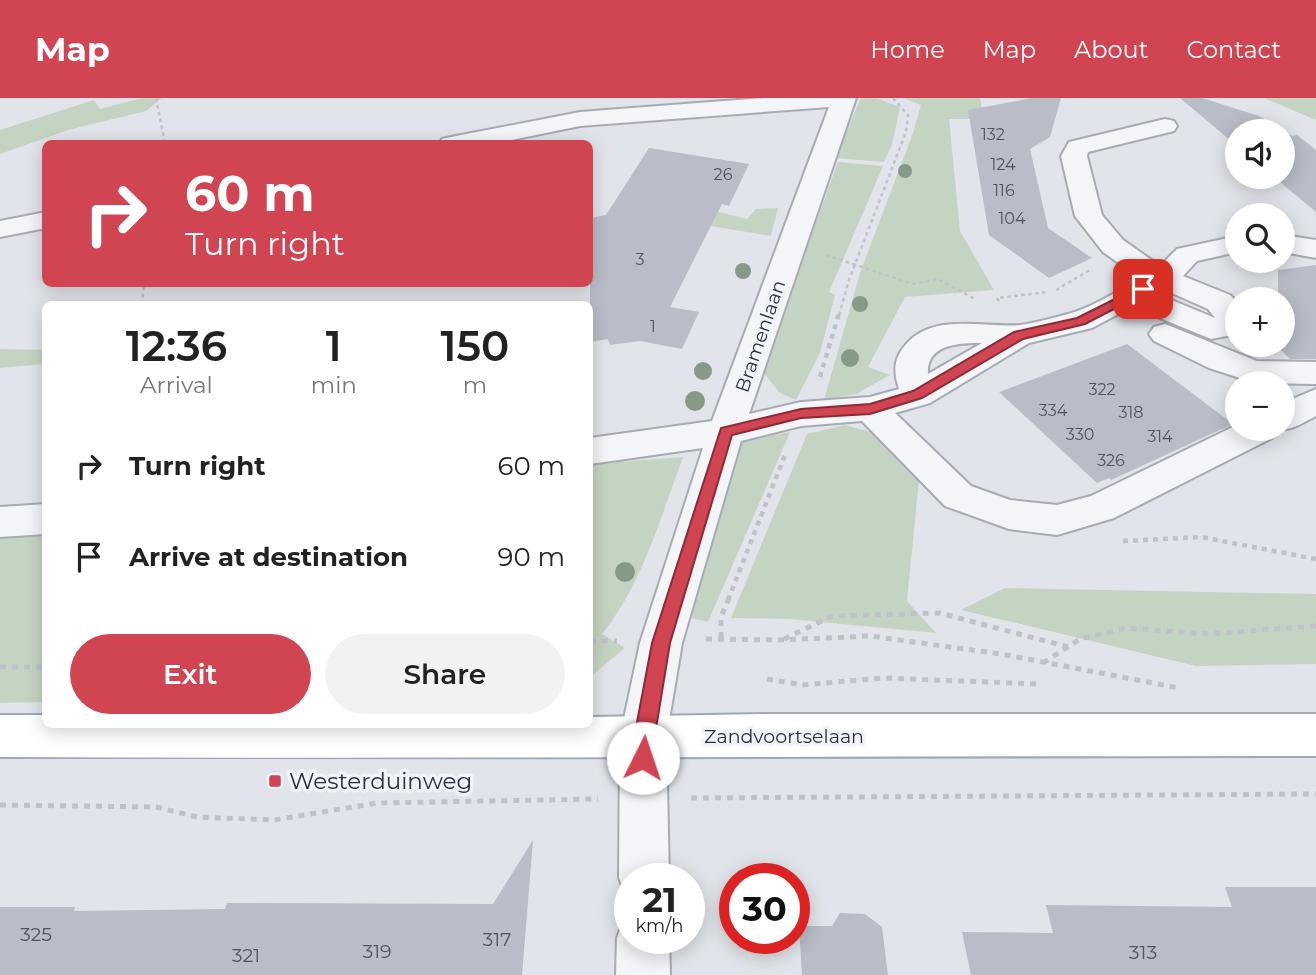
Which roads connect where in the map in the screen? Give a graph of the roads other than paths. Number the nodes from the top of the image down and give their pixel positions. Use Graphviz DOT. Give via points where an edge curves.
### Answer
graph roads {
  1 [pos="843,98"];
  2 [pos="1165,126"];
  3 [pos="472,140"];
  4 [pos="42,221"];
  5 [pos="0,229"];
  6 [pos="1295,246"];
  7 [pos="1225,247"];
  8 [pos="1316,249"];
  9 [pos="1164,279"];
  10 [pos="1122,300"];
  11 [pos="1081,321"];
  12 [pos="1316,373"];
  13 [pos="1316,401"];
  14 [pos="870,409"];
  15 [pos="1295,412"];
  16 [pos="726,432"];
  17 [pos="1236,441"];
  18 [pos="593,451"];
  19 [pos="42,519"];
  20 [pos="0,522"];
  21 [pos="1316,735"];
  22 [pos="0,736"];
  23 [pos="643,738"];
  24 [pos="644,863"];
  25 [pos="643,954"];
  26 [pos="643,975"];
  1 -- 3 [label="street" via="580,119"];
  1 -- 16 [label="street, Bramenlaan"];
  2 -- 9 [label="street" via="1078,147 1074,156 1089,216 1098,230 1142,269"];
  4 -- 5 [label="street"];
  6 -- 8 [label="street"];
  7 -- 9 [label="street" via="1187,255"];
  9 -- 10 [label="street"];
  9 -- 10 [label="street" via="1219,302 1232,314 1229,326 1211,329 1163,308"];
  10 -- 11 [label="street"];
  11 -- 12 [label="street" via="1129,323 1178,338 1255,372"];
  11 -- 14 [label="street" via="1019,335 918,395"];
  13 -- 15 [label="street"];
  14 -- 16 [label="street" via="801,414"];
  14 -- 17 [label="street" via="958,496 1009,514 1057,520 1101,508"];
  16 -- 18 [label="street"];
  16 -- 23 [label="street, Bramenlaan" via="661,643"];
  19 -- 20 [label="street"];
  21 -- 23 [label="main road, Zandvoortselaan"];
  22 -- 23 [label="main road, Zandvoortselaan"];
  23 -- 24 [label="street"];
  25 -- 26 [label="street"];
}
